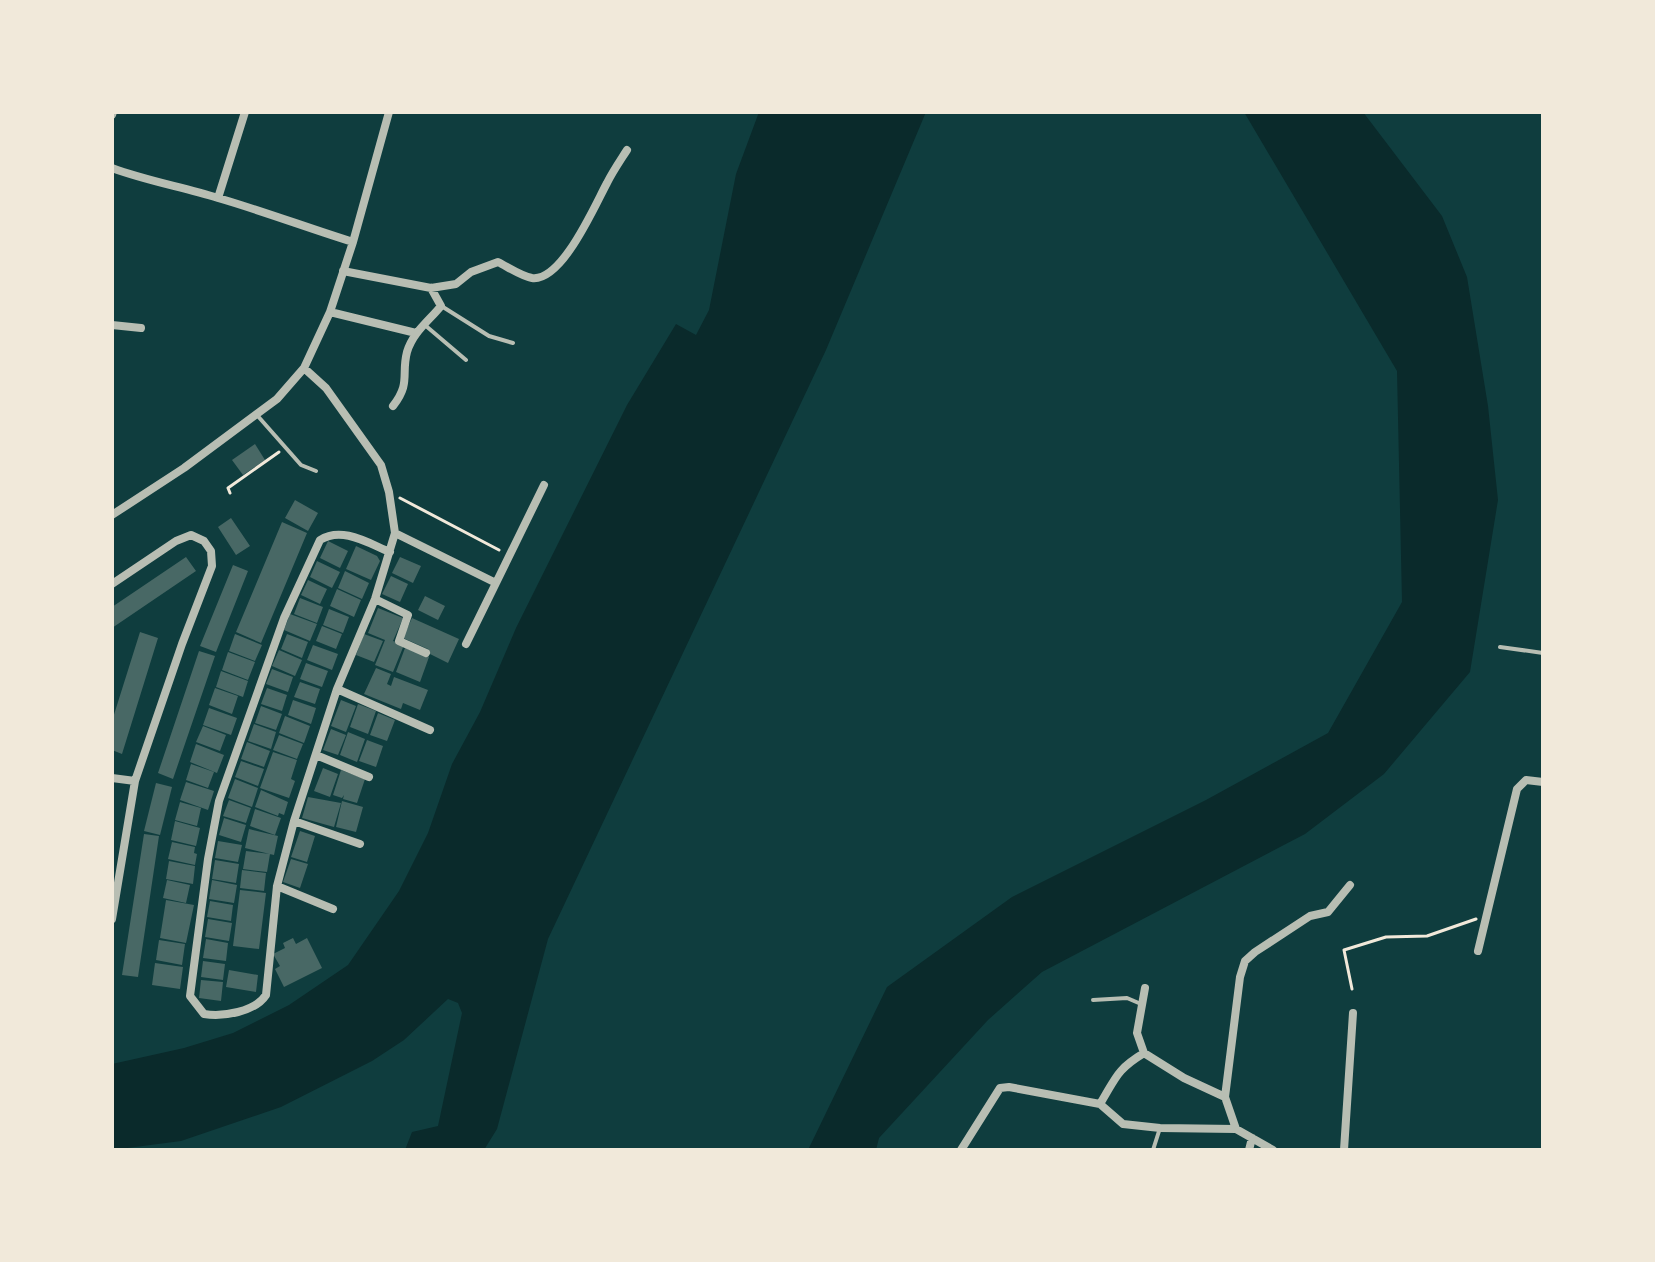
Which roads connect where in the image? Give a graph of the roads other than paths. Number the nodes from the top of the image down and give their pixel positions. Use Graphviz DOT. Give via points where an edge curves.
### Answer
graph roads {
  1 [pos="245,112"];
  2 [pos="389,112"];
  3 [pos="627,150"];
  4 [pos="112,168"];
  5 [pos="218,198"];
  6 [pos="353,242"];
  7 [pos="343,271"];
  8 [pos="431,288"];
  9 [pos="441,306"];
  10 [pos="330,312"];
  11 [pos="424,324"];
  12 [pos="112,325"];
  13 [pos="141,328"];
  14 [pos="416,333"];
  15 [pos="513,343"];
  16 [pos="466,360"];
  17 [pos="304,368"];
  18 [pos="393,406"];
  19 [pos="256,414"];
  20 [pos="316,471"];
  21 [pos="544,485"];
  22 [pos="112,515"];
  23 [pos="395,533"];
  24 [pos="390,552"];
  25 [pos="496,583"];
  26 [pos="112,584"];
  27 [pos="375,599"];
  28 [pos="466,644"];
  29 [pos="1500,647"];
  30 [pos="426,653"];
  31 [pos="1543,653"];
  32 [pos="337,689"];
  33 [pos="430,730"];
  34 [pos="316,755"];
  35 [pos="369,777"];
  36 [pos="112,778"];
  37 [pos="135,781"];
  38 [pos="1543,782"];
  39 [pos="294,821"];
  40 [pos="360,844"];
  41 [pos="1350,885"];
  42 [pos="277,886"];
  43 [pos="333,909"];
  44 [pos="112,919"];
  45 [pos="1478,951"];
  46 [pos="1145,988"];
  47 [pos="1093,1000"];
  48 [pos="1141,1004"];
  49 [pos="1353,1013"];
  50 [pos="1144,1053"];
  51 [pos="1225,1097"];
  52 [pos="1100,1104"];
  53 [pos="1160,1128"];
  54 [pos="1236,1129"];
  55 [pos="1252,1138"];
  56 [pos="961,1150"];
  57 [pos="1153,1150"];
  58 [pos="1249,1150"];
  59 [pos="1273,1150"];
  60 [pos="1344,1150"];
  1 -- 5 [label="street"];
  2 -- 6 [label="street"];
  3 -- 8 [label="street" via="590,217 547,276 533,278 498,262 456,284"];
  4 -- 5 [label="street"];
  5 -- 6 [label="street"];
  6 -- 7 [label="street"];
  7 -- 8 [label="street"];
  7 -- 10 [label="street"];
  8 -- 9 [label="street"];
  9 -- 11 [label="street"];
  9 -- 15 [label="lane" via="489,336"];
  10 -- 14 [label="street"];
  10 -- 17 [label="street"];
  11 -- 14 [label="street"];
  11 -- 16 [label="lane"];
  12 -- 13 [label="street"];
  14 -- 18 [label="street" via="406,353 403,392"];
  17 -- 19 [label="street"];
  17 -- 23 [label="street" via="326,388 381,465"];
  19 -- 20 [label="lane" via="301,465"];
  19 -- 22 [label="street"];
  21 -- 25 [label="street"];
  23 -- 24 [label="street"];
  23 -- 25 [label="street"];
  24 -- 27 [label="street"];
  24 -- 42 [label="street" via="330,533 320,540 284,618 219,801 190,996 204,1014 229,1014 266,995"];
  25 -- 28 [label="street"];
  26 -- 37 [label="street" via="191,535 211,551 212,566"];
  27 -- 30 [label="street" via="408,615 399,641"];
  27 -- 32 [label="street"];
  29 -- 31 [label="lane"];
  32 -- 33 [label="street"];
  32 -- 34 [label="street"];
  34 -- 35 [label="street"];
  34 -- 39 [label="street"];
  36 -- 37 [label="street"];
  37 -- 44 [label="street"];
  38 -- 45 [label="street" via="1526,780 1517,789"];
  39 -- 40 [label="street"];
  39 -- 42 [label="street"];
  41 -- 51 [label="street" via="1328,912 1310,916 1245,961"];
  42 -- 43 [label="street"];
  46 -- 48 [label="street"];
  47 -- 48 [label="lane" via="1127,998"];
  48 -- 50 [label="street" via="1137,1033"];
  49 -- 60 [label="street"];
  50 -- 51 [label="street"];
  50 -- 52 [label="street" via="1124,1065"];
  51 -- 54 [label="street"];
  52 -- 53 [label="street" via="1123,1124"];
  52 -- 56 [label="street" via="1000,1088"];
  53 -- 54 [label="street"];
  53 -- 57 [label="lane"];
  54 -- 55 [label="street"];
  55 -- 58 [label="street"];
  55 -- 59 [label="street"];
}
